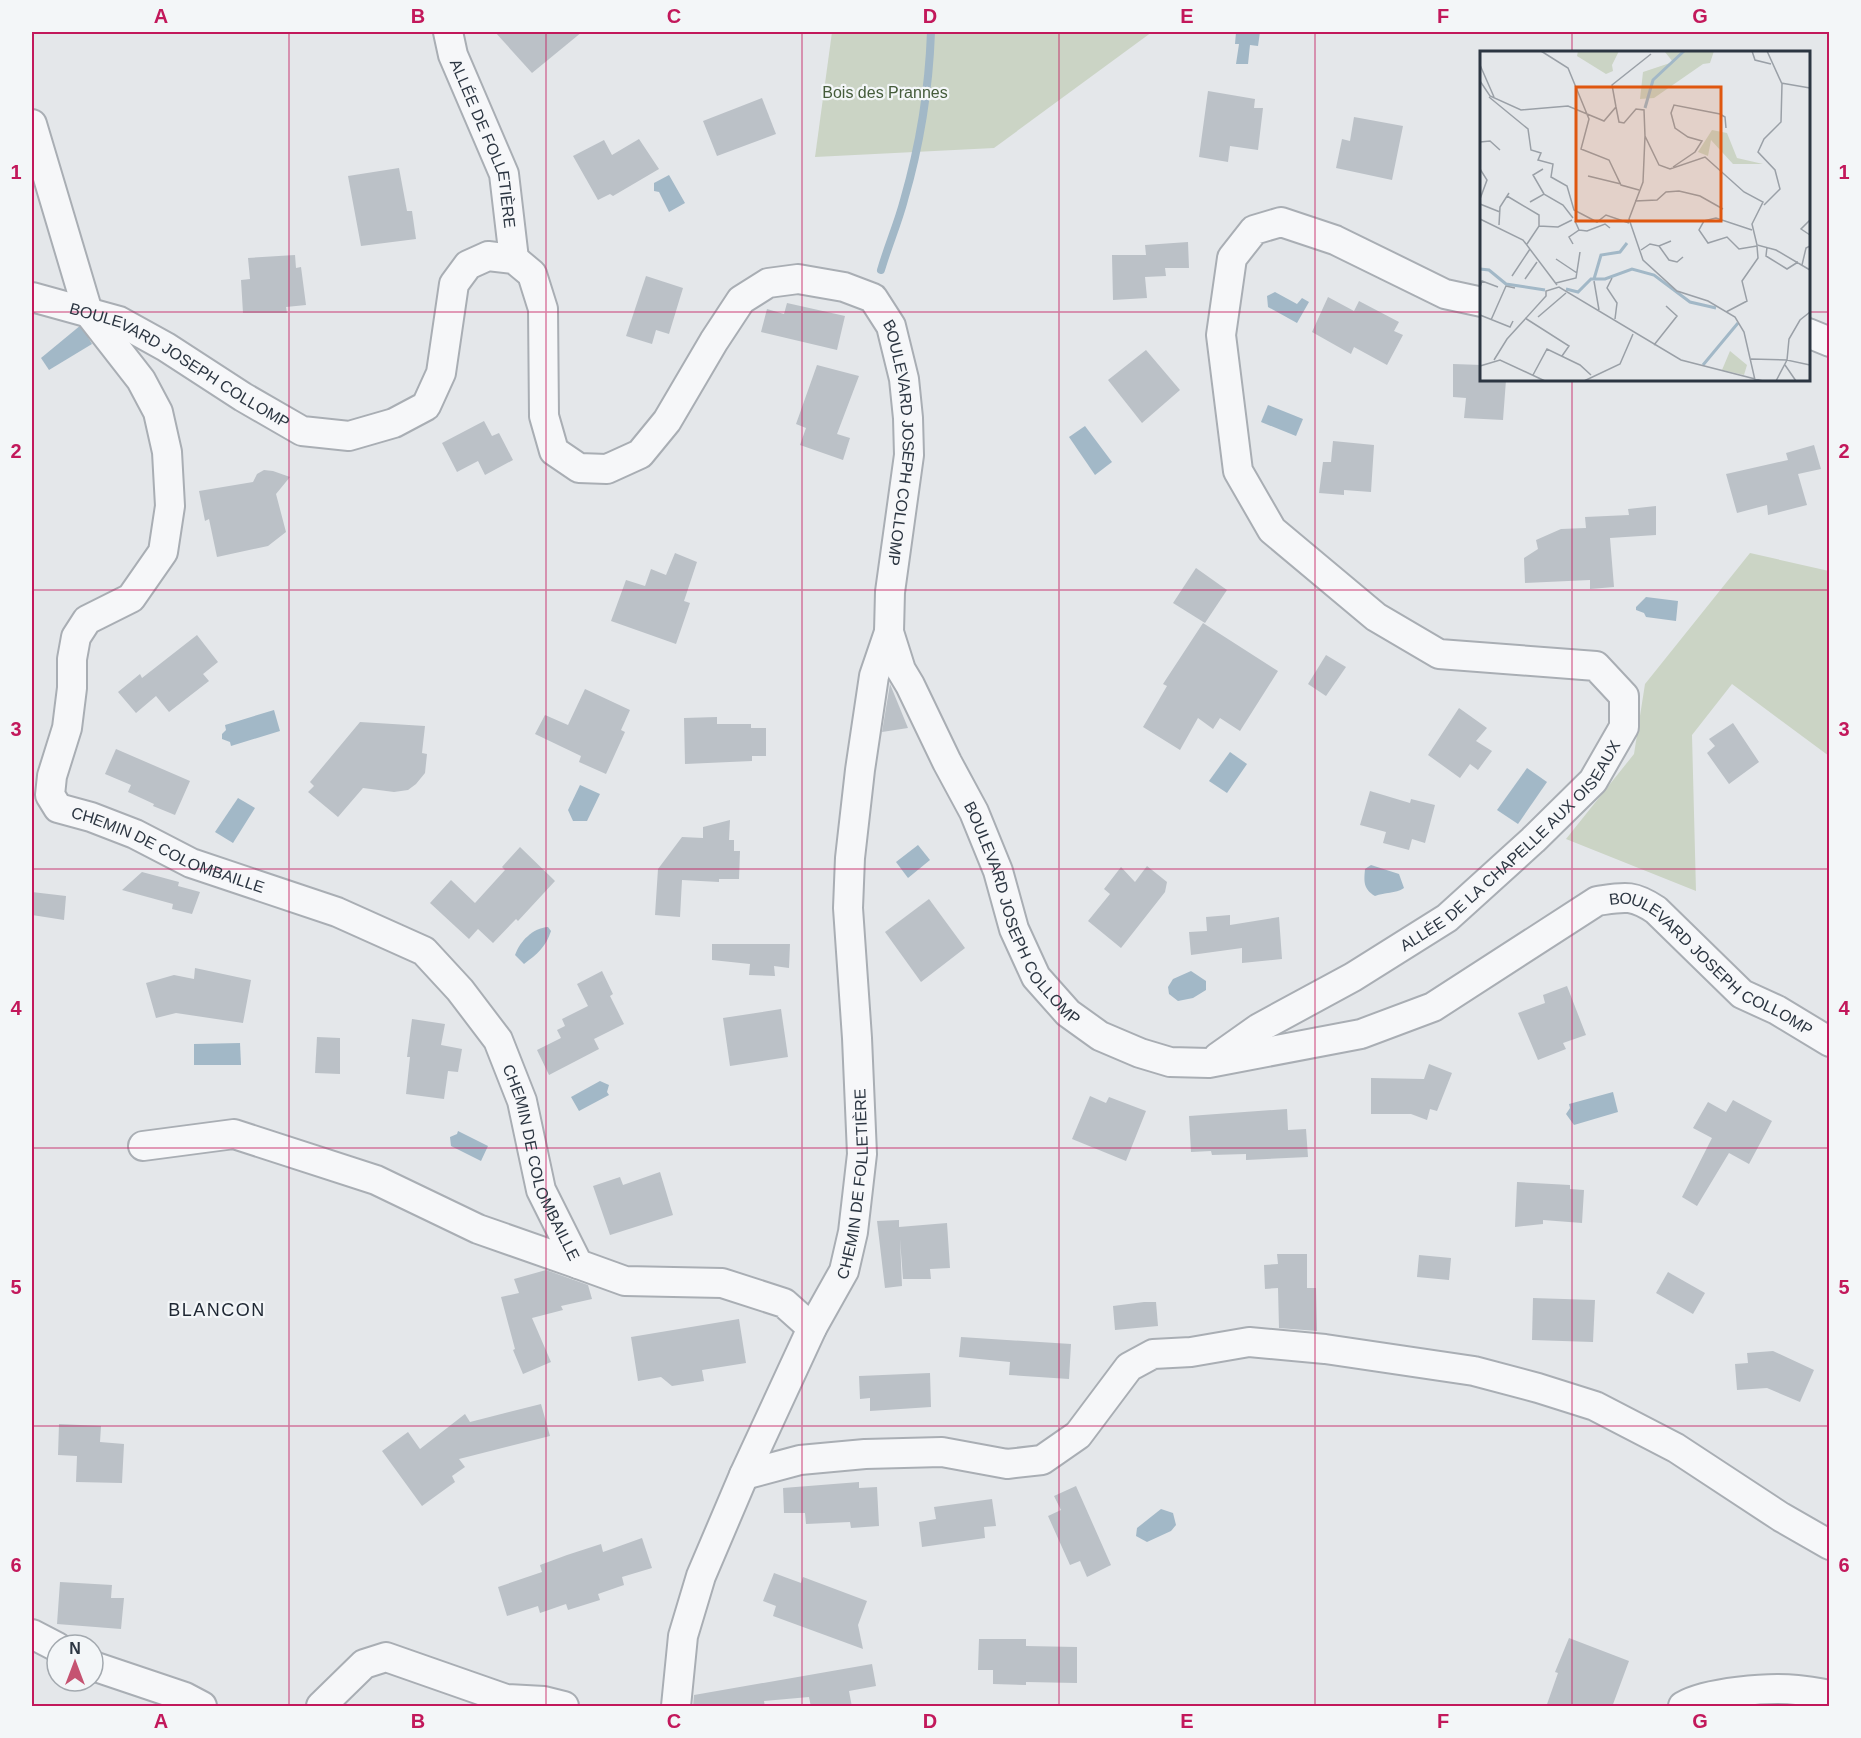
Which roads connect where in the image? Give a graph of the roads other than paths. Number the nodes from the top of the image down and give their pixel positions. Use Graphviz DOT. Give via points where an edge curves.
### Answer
graph roads {
  1 [pos="448,32"];
  2 [pos="32,124"];
  3 [pos="514,259"];
  4 [pos="32,297"];
  5 [pos="1480,302"];
  6 [pos="88,312"];
  7 [pos="1810,333"];
  8 [pos="1830,342"];
  9 [pos="889,632"];
  10 [pos="1830,1042"];
  11 [pos="1209,1063"];
  12 [pos="143,1146"];
  13 [pos="578,1264"];
  14 [pos="813,1328"];
  15 [pos="744,1475"];
  16 [pos="1830,1545"];
  17 [pos="105,1670"];
  18 [pos="1830,1695"];
  19 [pos="202,1707"];
  20 [pos="321,1707"];
  21 [pos="564,1707"];
  22 [pos="676,1707"];
  23 [pos="1683,1707"];
  1 -- 3 [label="street, ALLÉE DE FOLLETIÈRE" via="453,55 504,174"];
  2 -- 6 [label="street, CHEMIN DE COLOMBAILLE"];
  3 -- 6 [label="street, BOULEVARD JOSEPH COLLOMP" via="488,256 468,265 454,284 441,373 426,406 394,423 349,436 302,431 166,347 119,321"];
  3 -- 9 [label="street, BOULEVARD JOSEPH COLLOMP" via="532,274 543,309 544,416 554,451 579,468 607,469 640,453 667,421 741,300 768,283 798,279 844,287 873,298 891,326 904,379 908,418 909,455 890,591"];
  4 -- 6 [label="street, BOULEVARD JOSEPH COLLOMP"];
  5 -- 11 [label="street, ALLÉE DE LA CHAPELLE AUX OISEAUX" via="1445,294 1335,240 1281,222 1254,230 1232,258 1221,335 1238,471 1272,530 1376,616 1439,654 1596,666 1624,696 1624,727 1593,781 1447,918 1353,977 1259,1028"];
  6 -- 13 [label="street, CHEMIN DE COLOMBAILLE" via="141,380 158,412 167,452 170,506 163,552 131,598 87,620 76,637 67,728 50,795 58,808 135,834 190,863 337,912 424,951 498,1040 522,1101 541,1190"];
  7 -- 8 [label="street"];
  9 -- 11 [label="street, BOULEVARD JOSEPH COLLOMP" via="901,670 974,812 998,871 1014,928 1036,977 1068,1013 1100,1036 1170,1062"];
  9 -- 14 [label="street, CHEMIN DE FOLLETIÈRE" via="874,676 850,858 848,908 862,1154 844,1271"];
  10 -- 11 [label="street, BOULEVARD JOSEPH COLLOMP" via="1742,994 1656,910 1639,899 1621,898 1597,901 1433,1006 1360,1034"];
  12 -- 13 [label="street" via="234,1134 376,1180 478,1229"];
  13 -- 14 [label="street, CHEMIN DE COLOMBAILLE" via="626,1281 722,1283 784,1303"];
  14 -- 15 [label="street, CHEMIN DE FOLLETIÈRE"];
  15 -- 16 [label="street" via="800,1460 865,1454 942,1452 1007,1464 1042,1460 1078,1435 1129,1367 1153,1354 1250,1342 1474,1371 1595,1406 1676,1448"];
  15 -- 22 [label="street, CHEMIN DE FOLLETIÈRE" via="701,1576 682,1636"];
  17 -- 19 [label="street" via="185,1697"];
  18 -- 23 [label="street" via="1796,1690 1738,1692 1691,1701"];
  20 -- 21 [label="street" via="364,1664 386,1657 507,1699 544,1701"];
}
